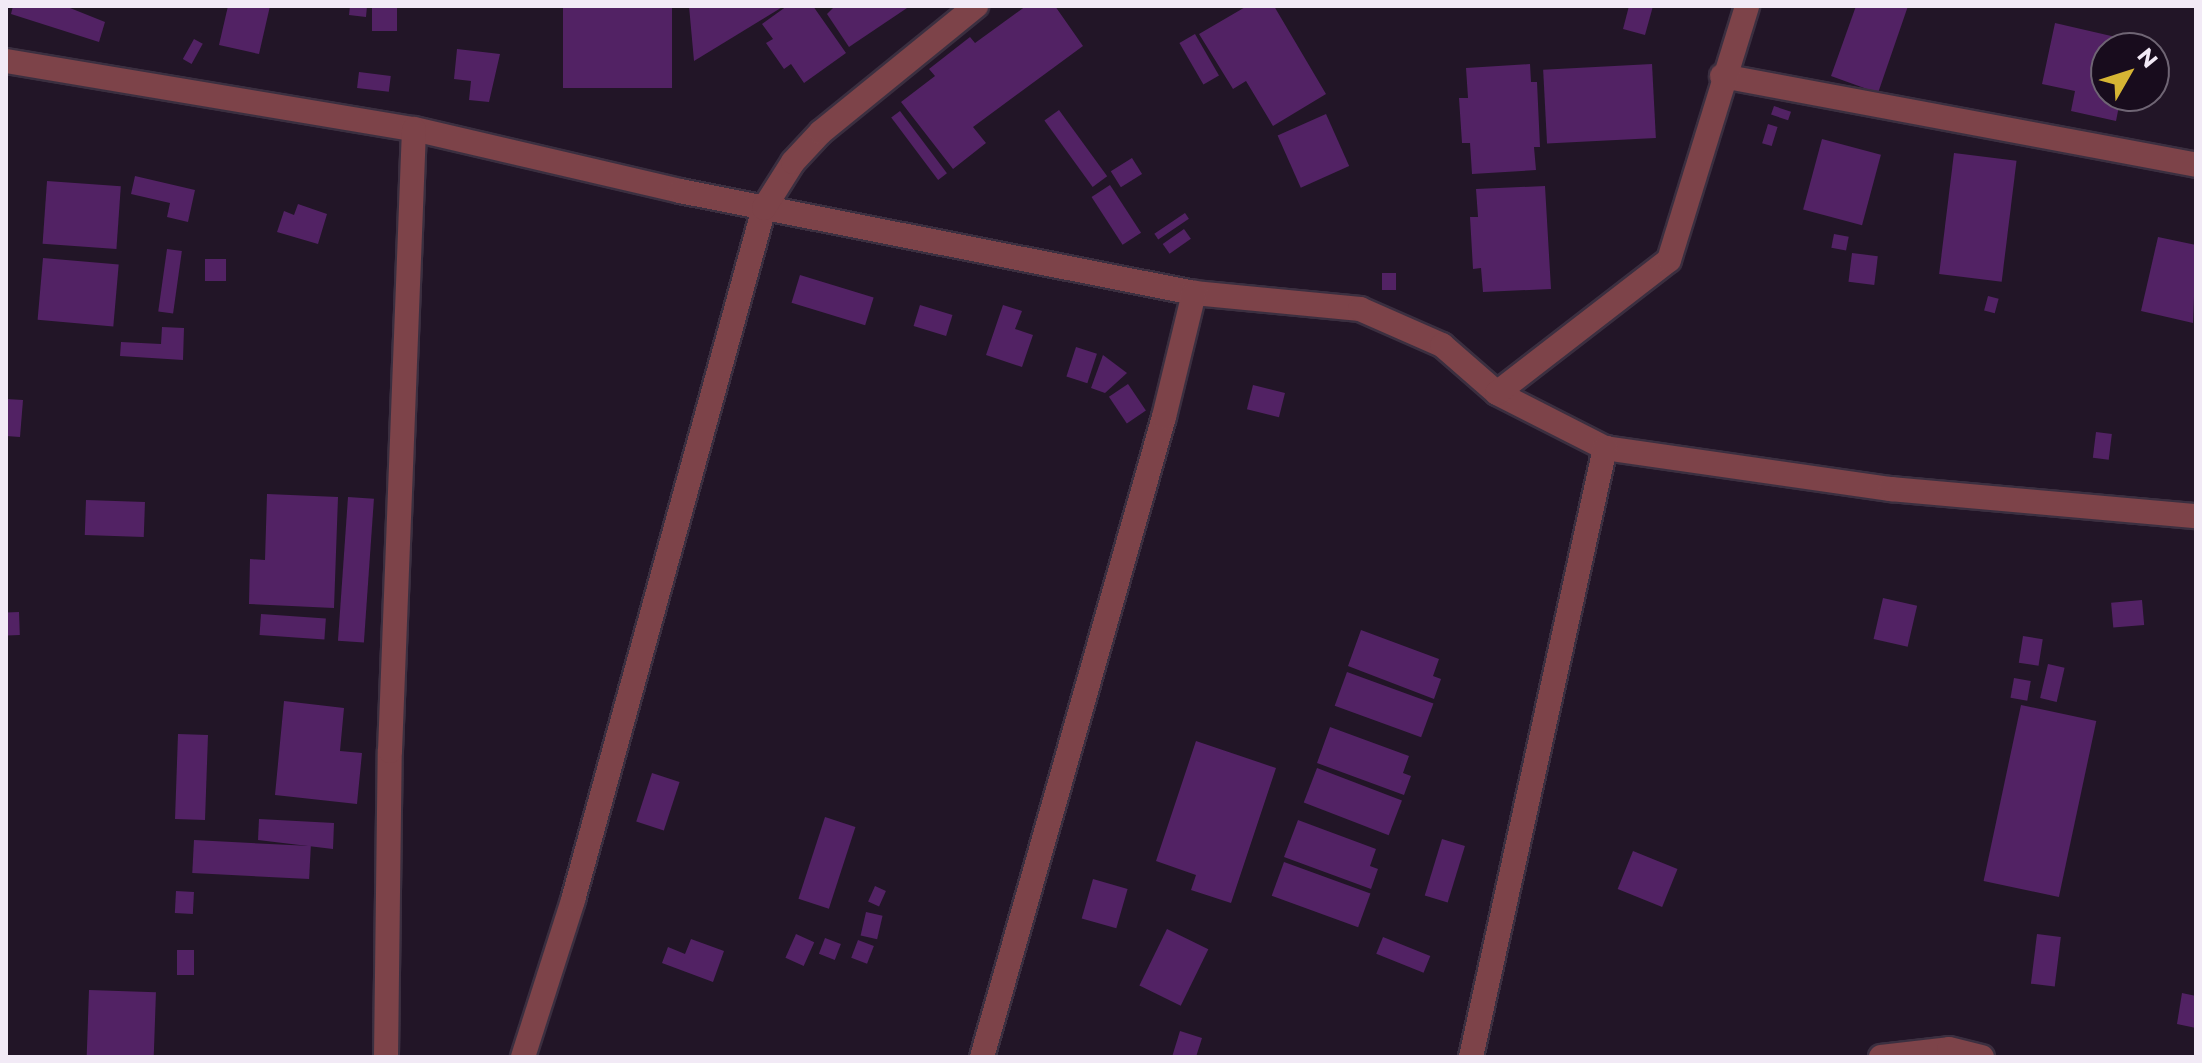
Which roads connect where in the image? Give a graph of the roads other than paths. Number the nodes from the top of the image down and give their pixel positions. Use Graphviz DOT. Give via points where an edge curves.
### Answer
graph roads {
  1 [pos="976,6"];
  2 [pos="1747,6"];
  3 [pos="6,61"];
  4 [pos="1722,76"];
  5 [pos="414,129"];
  6 [pos="2196,165"];
  7 [pos="764,208"];
  8 [pos="1194,293"];
  9 [pos="1497,393"];
  10 [pos="1605,448"];
  11 [pos="2196,516"];
  12 [pos="386,1057"];
  13 [pos="523,1057"];
  14 [pos="982,1057"];
  15 [pos="1471,1057"];
  16 [pos="1881,1057"];
  17 [pos="1982,1057"];
  1 -- 7 [label="street" via="821,132 793,162"];
  2 -- 4 [label="street"];
  3 -- 5 [label="street"];
  4 -- 6 [label="street"];
  4 -- 9 [label="street" via="1669,260"];
  5 -- 7 [label="street"];
  5 -- 12 [label="street" via="390,751"];
  7 -- 8 [label="street"];
  7 -- 13 [label="street" via="573,900"];
  8 -- 9 [label="street" via="1360,309 1442,345"];
  8 -- 14 [label="street" via="1160,432"];
  9 -- 10 [label="street"];
  10 -- 11 [label="street" via="1891,489"];
  10 -- 15 [label="street"];
  16 -- 17 [label="street" via="1949,1049"];
}
